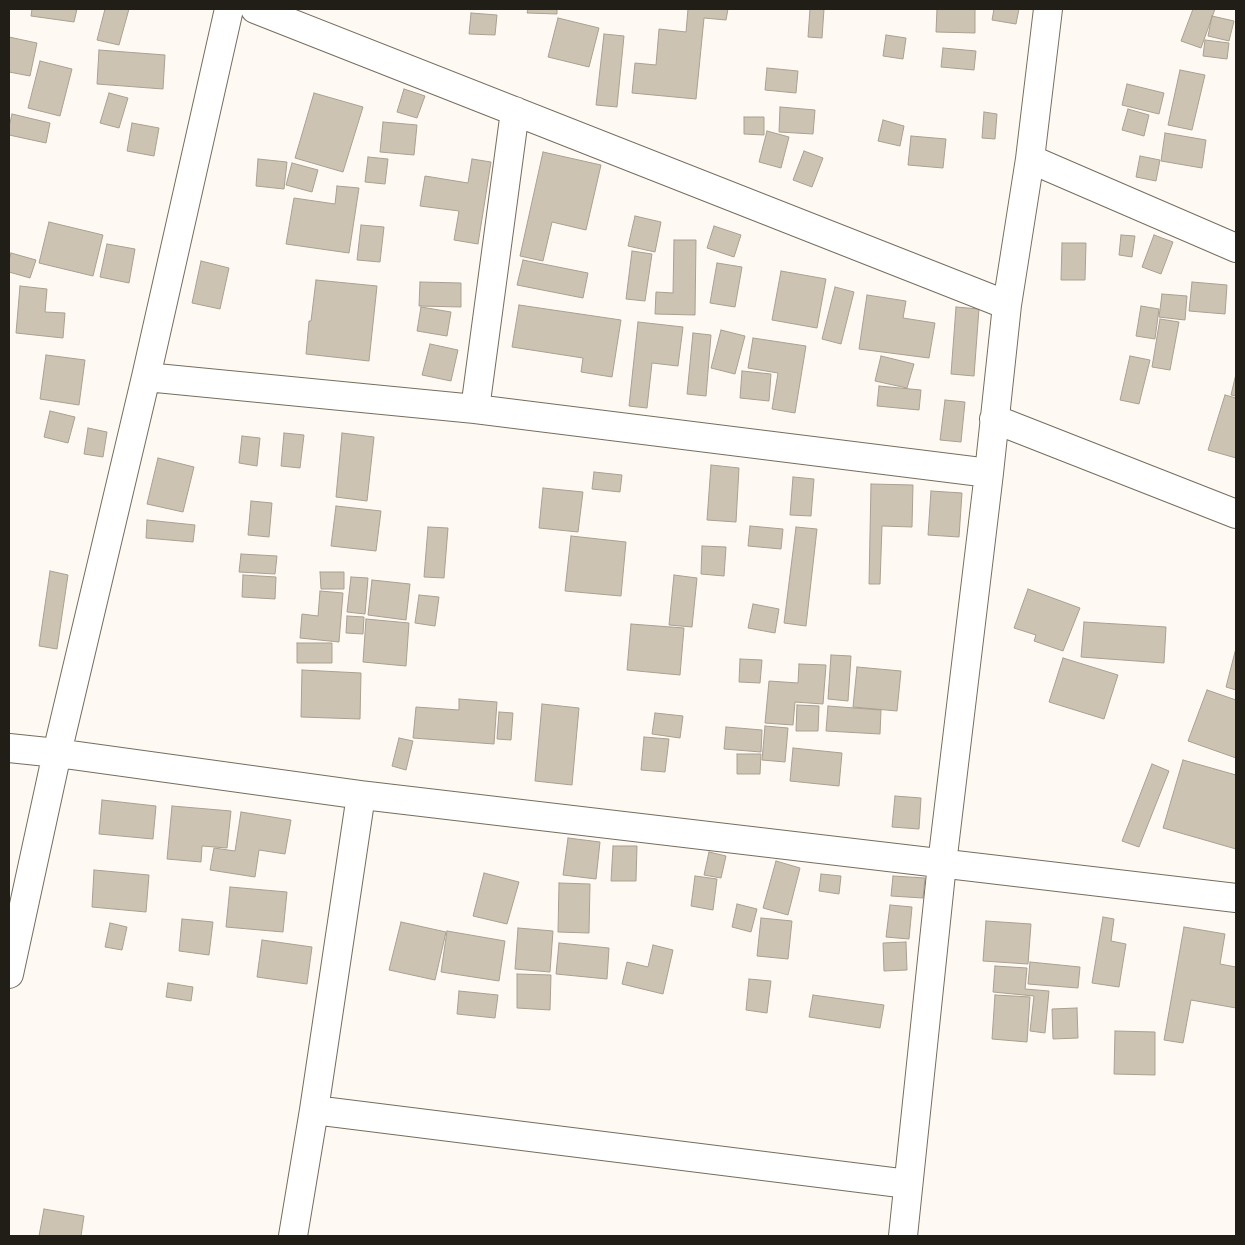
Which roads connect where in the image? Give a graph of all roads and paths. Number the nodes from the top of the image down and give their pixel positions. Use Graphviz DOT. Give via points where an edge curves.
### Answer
graph roads {
  1 [pos="229,9"];
  2 [pos="255,9"];
  3 [pos="1048,9"];
  4 [pos="515,111"];
  5 [pos="1030,159"];
  6 [pos="1236,248"];
  7 [pos="1007,305"];
  8 [pos="146,378"];
  9 [pos="475,409"];
  10 [pos="994,419"];
  11 [pos="989,473"];
  12 [pos="1236,514"];
  13 [pos="9,748"];
  14 [pos="57,753"];
  15 [pos="361,795"];
  16 [pos="942,864"];
  17 [pos="1236,898"];
  18 [pos="9,974"];
  19 [pos="314,1110"];
  20 [pos="908,1184"];
  21 [pos="293,1236"];
  22 [pos="903,1236"];
  1 -- 8 [label="street"];
  2 -- 4 [label="street"];
  3 -- 5 [label="street"];
  4 -- 7 [label="street"];
  4 -- 9 [label="street"];
  5 -- 6 [label="street"];
  5 -- 7 [label="street"];
  7 -- 10 [label="street"];
  8 -- 9 [label="street"];
  8 -- 14 [label="street"];
  9 -- 11 [label="street"];
  10 -- 11 [label="street"];
  10 -- 12 [label="street"];
  11 -- 16 [label="street"];
  13 -- 14 [label="street"];
  14 -- 15 [label="street"];
  14 -- 18 [label="street"];
  15 -- 16 [label="street"];
  15 -- 19 [label="street"];
  16 -- 17 [label="street"];
  16 -- 20 [label="street"];
  19 -- 20 [label="street"];
  19 -- 21 [label="street"];
  20 -- 22 [label="street"];
}
